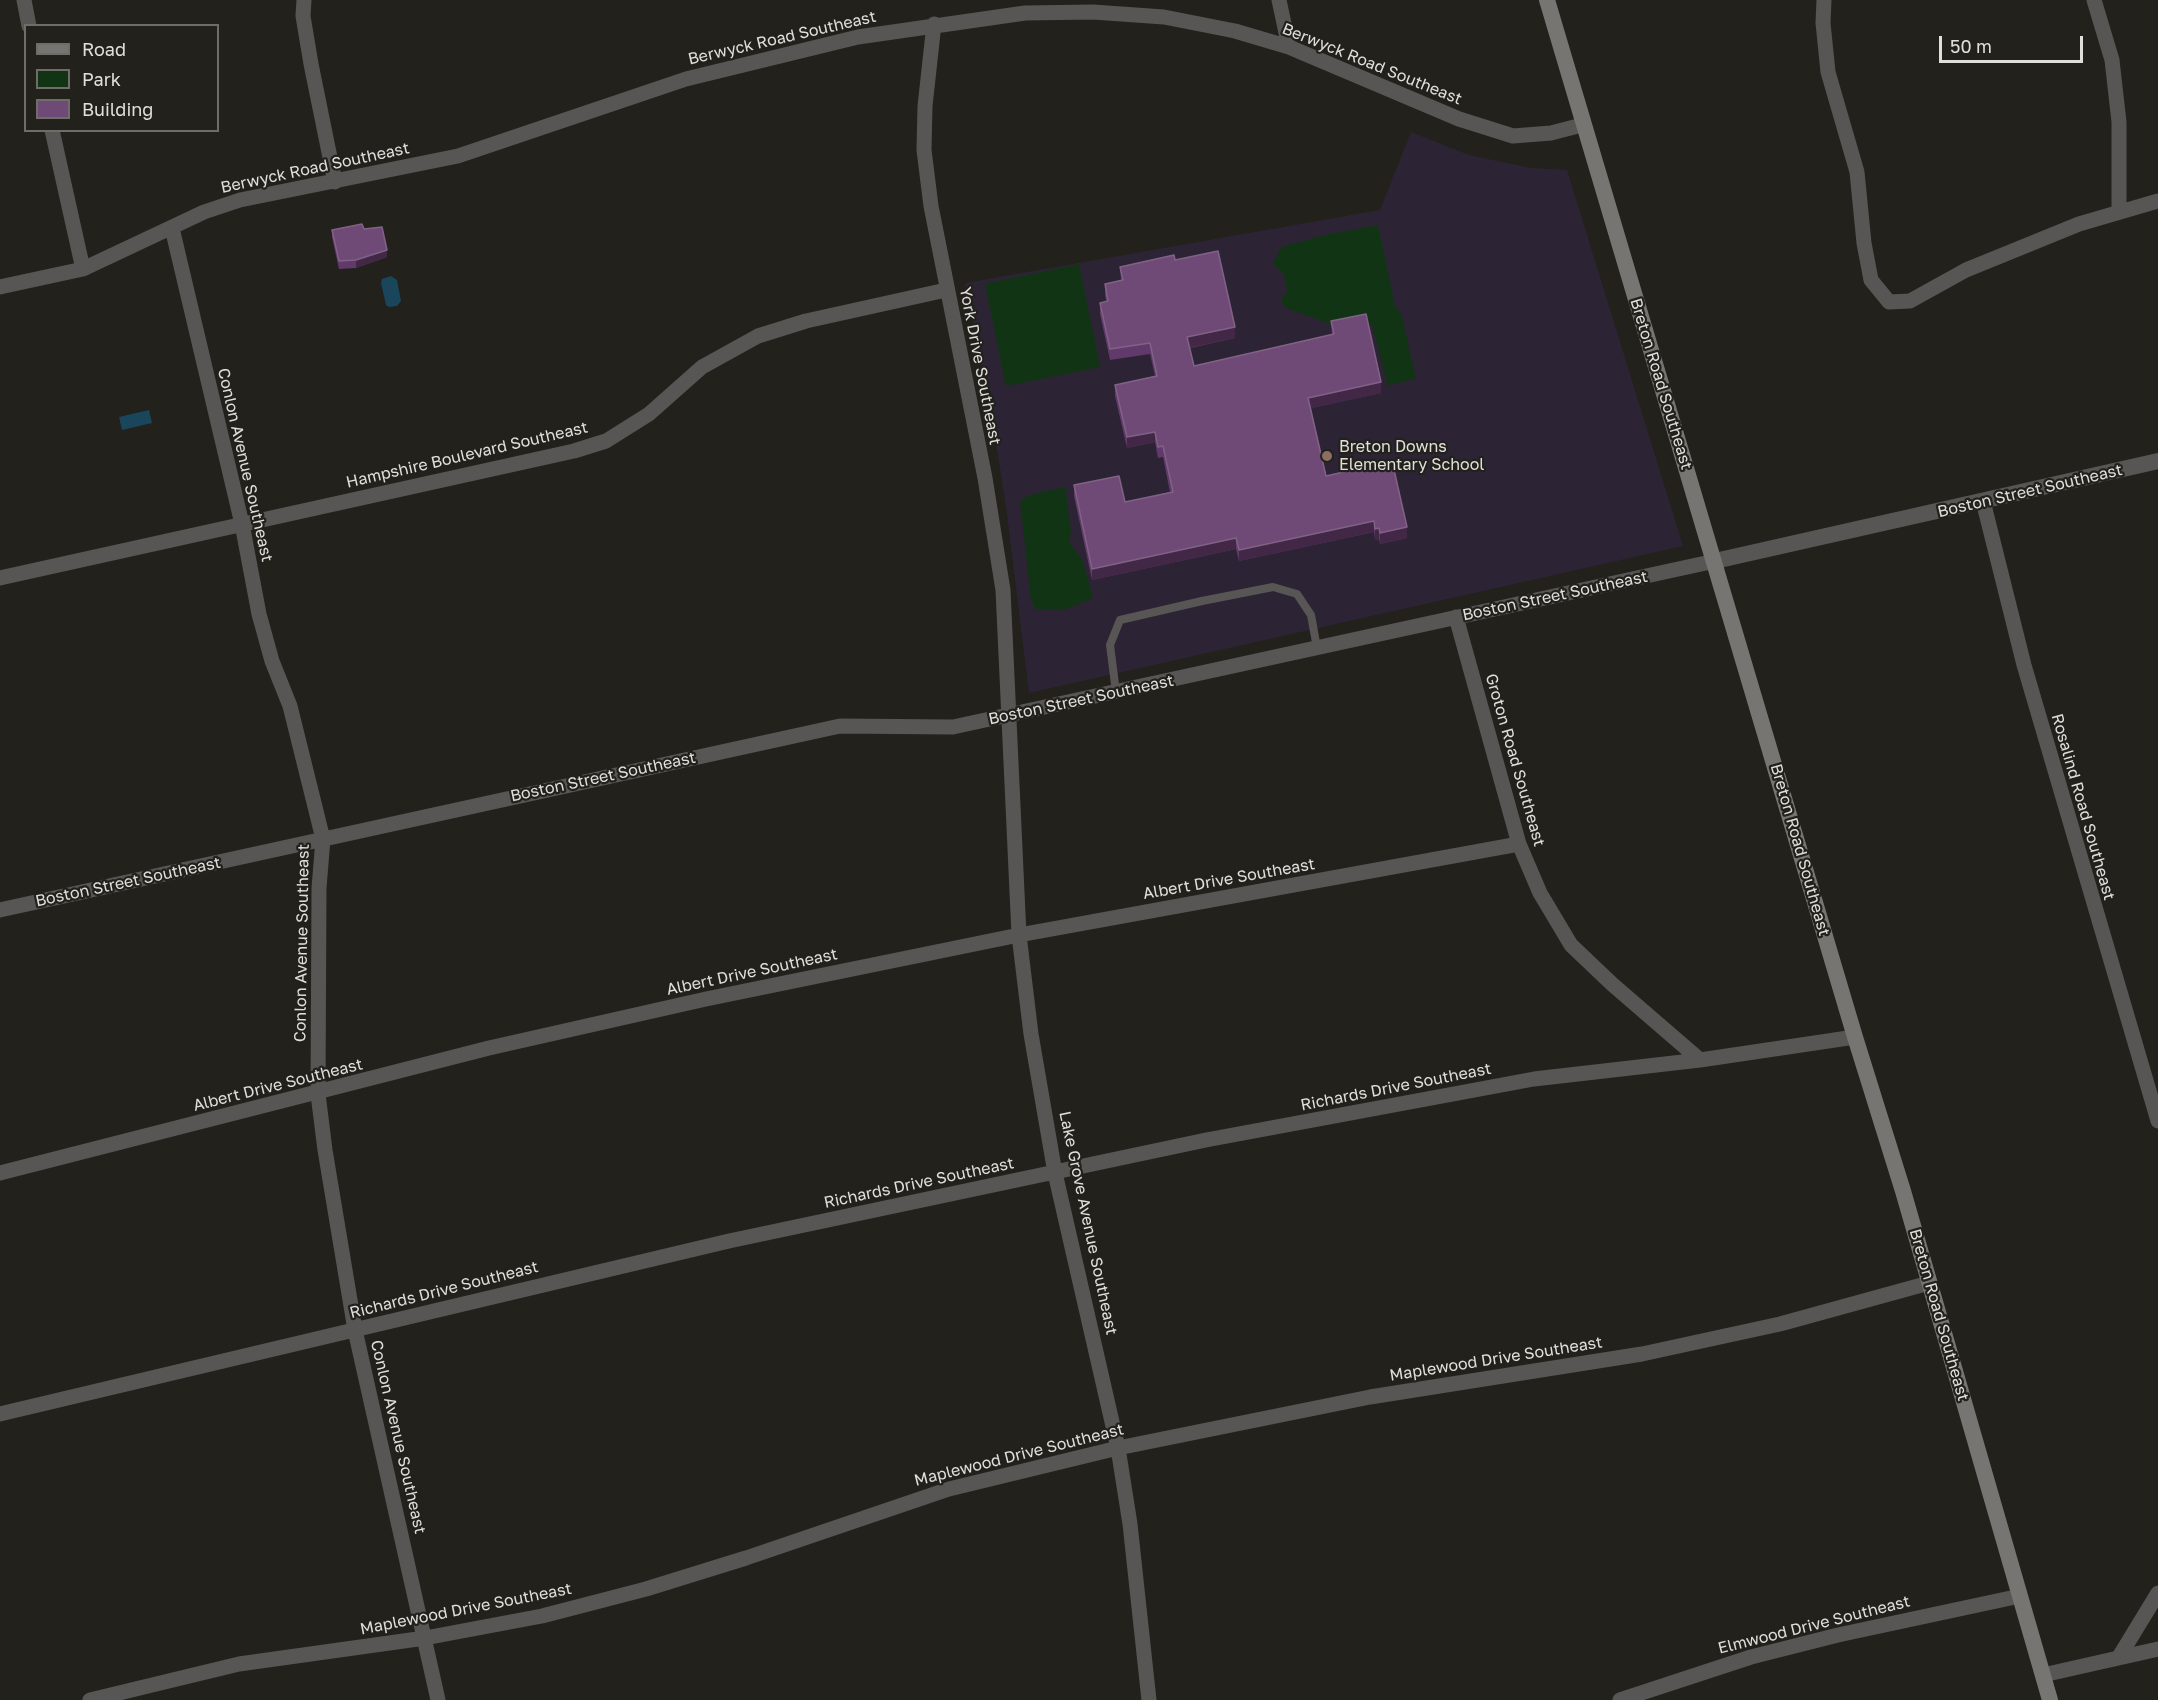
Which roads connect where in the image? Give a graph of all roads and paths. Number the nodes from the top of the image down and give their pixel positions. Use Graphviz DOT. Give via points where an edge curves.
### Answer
graph roads {
  1 [pos="24,0"];
  2 [pos="304,0"];
  3 [pos="1279,0"];
  4 [pos="1547,0"];
  5 [pos="1824,0"];
  6 [pos="2094,0"];
  7 [pos="29,24"];
  8 [pos="934,24"];
  9 [pos="1289,47"];
  10 [pos="1582,125"];
  11 [pos="52,132"];
  12 [pos="335,182"];
  13 [pos="2158,201"];
  14 [pos="2119,210"];
  15 [pos="172,228"];
  16 [pos="83,269"];
  17 [pos="0,288"];
  18 [pos="946,290"];
  19 [pos="2158,461"];
  20 [pos="1983,501"];
  21 [pos="242,524"];
  22 [pos="1715,561"];
  23 [pos="0,578"];
  24 [pos="1456,617"];
  25 [pos="1317,648"];
  26 [pos="1116,692"];
  27 [pos="1010,716"];
  28 [pos="322,839"];
  29 [pos="1519,844"];
  30 [pos="0,910"];
  31 [pos="1019,935"];
  32 [pos="1855,1037"];
  33 [pos="1701,1060"];
  34 [pos="318,1094"];
  35 [pos="2158,1121"];
  36 [pos="0,1173"];
  37 [pos="1055,1173"];
  38 [pos="1929,1283"];
  39 [pos="355,1330"];
  40 [pos="0,1413"];
  41 [pos="1118,1448"];
  42 [pos="2158,1593"];
  43 [pos="2020,1596"];
  44 [pos="425,1638"];
  45 [pos="2158,1649"];
  46 [pos="2119,1658"];
  47 [pos="2043,1675"];
  48 [pos="90,1700"];
  49 [pos="438,1700"];
  50 [pos="1149,1700"];
  51 [pos="1620,1700"];
  52 [pos="2050,1700"];
  1 -- 7 [label="street"];
  2 -- 12 [label="street" via="311,64"];
  3 -- 9 [label="street"];
  4 -- 10 [label="main road, Breton Road Southeast"];
  5 -- 14 [label="street" via="1828,72 1857,172 1871,280 1888,302 1910,301 1966,270"];
  6 -- 14 [label="street" via="2112,60 2119,122"];
  8 -- 9 [label="street, Berwyck Road Southeast" via="1025,13 1164,17"];
  8 -- 12 [label="street, Berwyck Road Southeast" via="858,37 686,79 458,156"];
  8 -- 18 [label="street, York Drive Southeast" via="924,150"];
  9 -- 10 [label="street, Berwyck Road Southeast" via="1459,119 1513,136"];
  10 -- 22 [label="main road, Breton Road Southeast"];
  11 -- 16 [label="street"];
  12 -- 15 [label="street, Berwyck Road Southeast" via="240,200"];
  13 -- 14 [label="street"];
  15 -- 16 [label="street, Berwyck Road Southeast"];
  15 -- 21 [label="street, Conlon Avenue Southeast"];
  16 -- 17 [label="street, Berwyck Road Southeast"];
  18 -- 21 [label="street, Hampshire Boulevard Southeast" via="806,321 758,336 702,367 640,419 606,441"];
  18 -- 27 [label="street, York Drive Southeast" via="985,478 1003,590"];
  19 -- 20 [label="street, Boston Street Southeast"];
  20 -- 22 [label="street, Boston Street Southeast"];
  20 -- 35 [label="street, Rosalind Road Southeast" via="2024,665"];
  21 -- 23 [label="street, Hampshire Boulevard Southeast"];
  21 -- 28 [label="street, Conlon Avenue Southeast" via="259,614 290,706"];
  22 -- 24 [label="street, Boston Street Southeast"];
  22 -- 32 [label="main road, Breton Road Southeast"];
  24 -- 25 [label="street, Boston Street Southeast"];
  24 -- 29 [label="street, Groton Road Southeast"];
  25 -- 26 [label="street, Boston Street Southeast"];
  25 -- 26 [label="lane" via="1311,615 1297,594 1273,587 1202,601 1120,620 1110,645"];
  26 -- 27 [label="street, Boston Street Southeast"];
  27 -- 28 [label="street, Boston Street Southeast" via="953,727 840,726"];
  27 -- 31 [label="street, Lake Grove Avenue Southeast"];
  28 -- 30 [label="street, Boston Street Southeast"];
  28 -- 34 [label="street, Conlon Avenue Southeast"];
  29 -- 31 [label="street, Albert Drive Southeast"];
  29 -- 33 [label="street, Groton Road Southeast" via="1540,893 1570,945"];
  31 -- 34 [label="street, Albert Drive Southeast" via="546,1035"];
  31 -- 37 [label="street, Lake Grove Avenue Southeast"];
  32 -- 33 [label="street, Richards Drive Southeast"];
  32 -- 38 [label="main road, Breton Road Southeast"];
  33 -- 37 [label="street, Richards Drive Southeast" via="1534,1079 1206,1140"];
  34 -- 36 [label="street, Albert Drive Southeast"];
  34 -- 39 [label="street, Conlon Avenue Southeast"];
  37 -- 39 [label="street, Richards Drive Southeast" via="729,1241"];
  37 -- 41 [label="street, Lake Grove Avenue Southeast"];
  38 -- 41 [label="street, Maplewood Drive Southeast" via="1780,1324 1642,1354 1370,1397"];
  38 -- 43 [label="main road, Breton Road Southeast"];
  39 -- 40 [label="street, Richards Drive Southeast"];
  39 -- 44 [label="street, Conlon Avenue Southeast"];
  41 -- 44 [label="street, Maplewood Drive Southeast" via="949,1489 646,1589 542,1616"];
  41 -- 50 [label="street, Lake Grove Avenue Southeast"];
  42 -- 46 [label="street"];
  43 -- 47 [label="main road, Breton Road Southeast"];
  43 -- 51 [label="street, Elmwood Drive Southeast" via="1751,1657"];
  44 -- 48 [label="street, Maplewood Drive Southeast" via="239,1664"];
  44 -- 49 [label="street, Conlon Avenue Southeast"];
  45 -- 46 [label="street"];
  46 -- 47 [label="street"];
  47 -- 52 [label="main road, Breton Road Southeast"];
}
